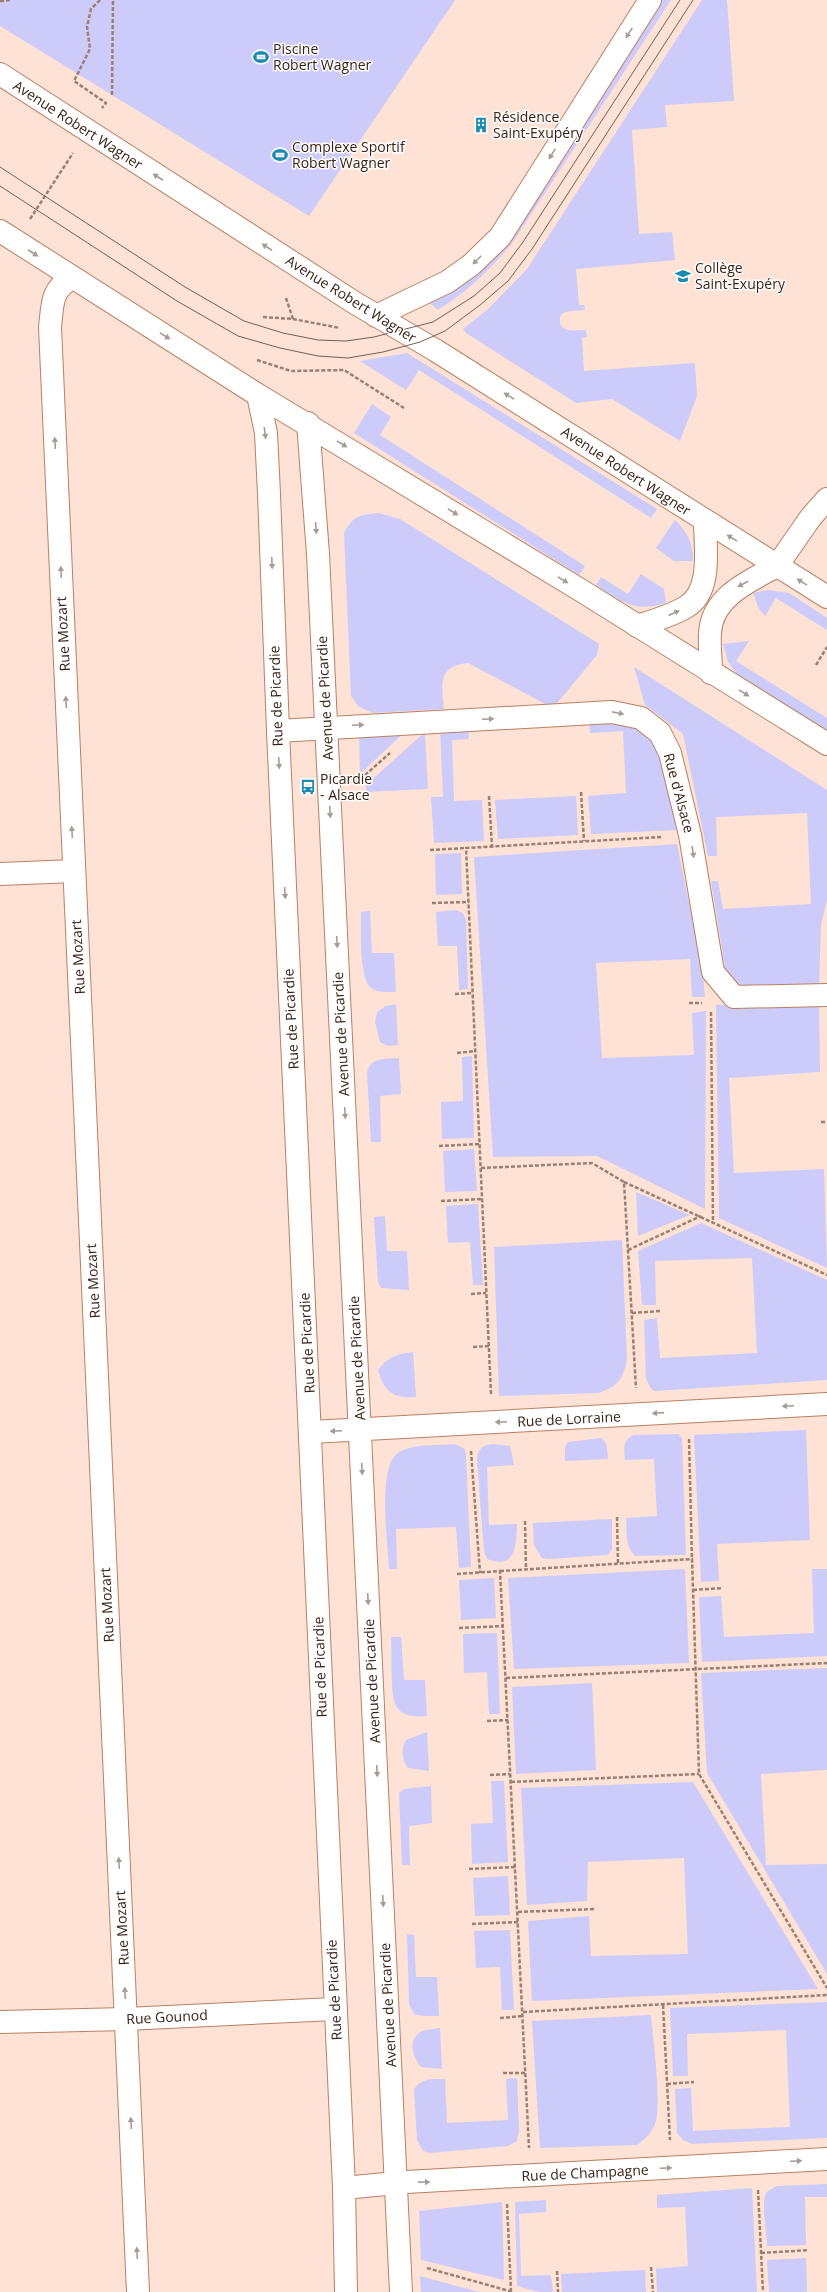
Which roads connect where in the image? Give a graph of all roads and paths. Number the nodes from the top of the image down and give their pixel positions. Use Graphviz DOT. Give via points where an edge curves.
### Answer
graph roads {
  1 [pos="11,0"];
  2 [pos="100,0"];
  3 [pos="113,0"];
  4 [pos="650,0"];
  5 [pos="0,1"];
  6 [pos="0,74"];
  7 [pos="112,95"];
  8 [pos="88,131"];
  9 [pos="28,221"];
  10 [pos="0,231"];
  11 [pos="71,278"];
  12 [pos="286,298"];
  13 [pos="376,316"];
  14 [pos="263,317"];
  15 [pos="293,319"];
  16 [pos="340,328"];
  17 [pos="255,360"];
  18 [pos="258,395"];
  19 [pos="404,408"];
  20 [pos="308,423"];
  21 [pos="827,499"];
  22 [pos="705,521"];
  23 [pos="777,566"];
  24 [pos="827,598"];
  25 [pos="637,626"];
  26 [pos="827,647"];
  27 [pos="816,666"];
  28 [pos="711,673"];
  29 [pos="326,728"];
  30 [pos="278,731"];
  31 [pos="827,744"];
  32 [pos="391,752"];
  33 [pos="581,792"];
  34 [pos="489,796"];
  35 [pos="330,808"];
  36 [pos="690,835"];
  37 [pos="584,841"];
  38 [pos="492,847"];
  39 [pos="466,848"];
  40 [pos="430,850"];
  41 [pos="74,871"];
  42 [pos="0,874"];
  43 [pos="469,902"];
  44 [pos="432,903"];
  45 [pos="473,993"];
  46 [pos="454,994"];
  47 [pos="827,995"];
  48 [pos="703,1002"];
  49 [pos="689,1003"];
  50 [pos="710,1010"];
  51 [pos="476,1051"];
  52 [pos="457,1053"];
  53 [pos="821,1122"];
  54 [pos="827,1122"];
  55 [pos="480,1144"];
  56 [pos="438,1146"];
  57 [pos="481,1168"];
  58 [pos="624,1182"];
  59 [pos="482,1200"];
  60 [pos="441,1201"];
  61 [pos="701,1216"];
  62 [pos="713,1222"];
  63 [pos="628,1250"];
  64 [pos="827,1275"];
  65 [pos="486,1293"];
  66 [pos="471,1294"];
  67 [pos="660,1311"];
  68 [pos="632,1313"];
  69 [pos="489,1346"];
  70 [pos="473,1347"];
  71 [pos="827,1404"];
  72 [pos="688,1412"];
  73 [pos="637,1415"];
  74 [pos="493,1423"];
  75 [pos="470,1424"];
  76 [pos="360,1430"];
  77 [pos="311,1432"];
  78 [pos="617,1517"];
  79 [pos="525,1521"];
  80 [pos="692,1558"];
  81 [pos="618,1564"];
  82 [pos="526,1570"];
  83 [pos="500,1571"];
  84 [pos="480,1573"];
  85 [pos="456,1574"];
  86 [pos="723,1588"];
  87 [pos="693,1590"];
  88 [pos="503,1626"];
  89 [pos="459,1628"];
  90 [pos="827,1663"];
  91 [pos="696,1669"];
  92 [pos="506,1678"];
  93 [pos="508,1720"];
  94 [pos="487,1721"];
  95 [pos="510,1774"];
  96 [pos="699,1774"];
  97 [pos="490,1775"];
  98 [pos="511,1782"];
  99 [pos="515,1867"];
  100 [pos="469,1869"];
  101 [pos="594,1909"];
  102 [pos="518,1912"];
  103 [pos="518,1922"];
  104 [pos="472,1924"];
  105 [pos="827,1988"];
  106 [pos="827,1995"];
  107 [pos="663,2004"];
  108 [pos="334,2009"];
  109 [pos="523,2012"];
  110 [pos="523,2016"];
  111 [pos="500,2018"];
  112 [pos="126,2019"];
  113 [pos="0,2022"];
  114 [pos="526,2072"];
  115 [pos="503,2073"];
  116 [pos="694,2082"];
  117 [pos="667,2084"];
  118 [pos="827,2159"];
  119 [pos="757,2163"];
  120 [pos="672,2168"];
  121 [pos="530,2176"];
  122 [pos="506,2178"];
  123 [pos="396,2184"];
  124 [pos="344,2188"];
  125 [pos="809,2250"];
  126 [pos="761,2253"];
  127 [pos="400,2261"];
  128 [pos="651,2267"];
  129 [pos="557,2271"];
  130 [pos="138,2292"];
  131 [pos="346,2292"];
  132 [pos="401,2292"];
  133 [pos="512,2292"];
  134 [pos="558,2292"];
  135 [pos="653,2292"];
  136 [pos="763,2292"];
  1 -- 5 [label="path"];
  2 -- 8 [label="path" via="91,9 87,27 90,49 74,81 106,103"];
  3 -- 7 [label="path"];
  4 -- 13 [label="street, one-way" via="500,237 471,265 446,282"];
  6 -- 8 [label="street, Avenue Robert Wagner"];
  8 -- 9 [label="path"];
  13 -- 8 [label="street, Avenue Robert Wagner, one-way"];
  10 -- 11 [label="street, one-way"];
  11 -- 18 [label="street, one-way"];
  41 -- 11 [label="street, Rue Mozart, one-way" via="50,327 59,286"];
  12 -- 15 [label="path"];
  22 -- 13 [label="street, Avenue Robert Wagner, one-way" via="435,350"];
  14 -- 15 [label="path"];
  15 -- 16 [label="path"];
  17 -- 19 [label="path" via="291,370 344,370"];
  18 -- 20 [label="street"];
  18 -- 30 [label="street, Rue de Picardie, one-way" via="266,433"];
  20 -- 25 [label="street, one-way"];
  20 -- 29 [label="street, Avenue de Picardie, one-way"];
  21 -- 23 [label="street" via="811,517"];
  23 -- 22 [label="street, Avenue Robert Wagner, one-way"];
  25 -- 22 [label="street, Avenue Robert Wagner, one-way" via="687,607 699,594 705,570"];
  24 -- 23 [label="street, Avenue Robert Wagner, one-way"];
  23 -- 28 [label="street, one-way" via="736,588 721,605 710,631"];
  25 -- 28 [label="street"];
  26 -- 27 [label="path"];
  28 -- 31 [label="street, one-way"];
  29 -- 30 [label="street, Rue d'Alsace"];
  29 -- 35 [label="street, Avenue de Picardie"];
  29 -- 36 [label="street, Rue d'Alsace, one-way" via="612,712 641,718 660,733 670,753"];
  30 -- 77 [label="street, Rue de Picardie, one-way"];
  32 -- 35 [label="path" via="340,796"];
  33 -- 37 [label="path"];
  34 -- 38 [label="path"];
  35 -- 76 [label="street, Avenue de Picardie, one-way"];
  36 -- 37 [label="path"];
  36 -- 47 [label="street, Rue d'Alsace, one-way" via="713,972 734,997"];
  37 -- 38 [label="path"];
  38 -- 39 [label="path"];
  39 -- 40 [label="path"];
  39 -- 43 [label="path"];
  41 -- 42 [label="street"];
  112 -- 41 [label="street, Rue Mozart, one-way"];
  43 -- 44 [label="path"];
  43 -- 45 [label="path"];
  45 -- 46 [label="path"];
  45 -- 51 [label="path"];
  48 -- 49 [label="path"];
  50 -- 62 [label="path"];
  51 -- 52 [label="path"];
  51 -- 55 [label="path"];
  53 -- 54 [label="path"];
  55 -- 56 [label="path"];
  55 -- 57 [label="path"];
  57 -- 58 [label="path" via="592,1163"];
  57 -- 59 [label="path"];
  58 -- 61 [label="path"];
  58 -- 63 [label="path"];
  59 -- 60 [label="path"];
  59 -- 65 [label="path"];
  61 -- 62 [label="path"];
  61 -- 63 [label="path"];
  62 -- 64 [label="path"];
  63 -- 68 [label="path"];
  65 -- 66 [label="path"];
  65 -- 69 [label="path"];
  67 -- 68 [label="path"];
  68 -- 73 [label="path"];
  69 -- 70 [label="path"];
  69 -- 74 [label="path"];
  71 -- 72 [label="street, Rue de Lorraine, one-way"];
  72 -- 73 [label="street, Rue de Lorraine, one-way"];
  72 -- 80 [label="path"];
  73 -- 74 [label="street, Rue de Lorraine, one-way"];
  74 -- 75 [label="street, Rue de Lorraine"];
  75 -- 76 [label="street, Rue de Lorraine"];
  75 -- 84 [label="path"];
  76 -- 77 [label="street, Rue de Lorraine, one-way"];
  76 -- 123 [label="street, Avenue de Picardie, one-way"];
  77 -- 108 [label="street, Rue de Picardie"];
  78 -- 81 [label="path"];
  79 -- 82 [label="path"];
  80 -- 81 [label="path"];
  80 -- 87 [label="path"];
  81 -- 82 [label="path"];
  82 -- 83 [label="path"];
  83 -- 84 [label="path"];
  83 -- 88 [label="path"];
  84 -- 85 [label="path"];
  86 -- 87 [label="path"];
  87 -- 91 [label="path"];
  88 -- 89 [label="path"];
  88 -- 92 [label="path"];
  90 -- 91 [label="path"];
  91 -- 92 [label="path"];
  91 -- 96 [label="path"];
  92 -- 93 [label="path"];
  93 -- 94 [label="path"];
  93 -- 95 [label="path"];
  95 -- 97 [label="path"];
  95 -- 98 [label="path"];
  96 -- 98 [label="path"];
  96 -- 105 [label="path"];
  98 -- 99 [label="path"];
  99 -- 100 [label="path"];
  99 -- 102 [label="path"];
  101 -- 102 [label="path"];
  102 -- 103 [label="path"];
  103 -- 104 [label="path"];
  103 -- 109 [label="path"];
  106 -- 107 [label="path"];
  107 -- 109 [label="path"];
  107 -- 117 [label="path"];
  108 -- 112 [label="street, Rue Gounod"];
  108 -- 124 [label="street, Rue de Picardie"];
  109 -- 110 [label="path"];
  110 -- 111 [label="path"];
  110 -- 114 [label="path"];
  112 -- 113 [label="street, Rue Gounod"];
  130 -- 112 [label="street, Rue Mozart, one-way"];
  114 -- 115 [label="path"];
  114 -- 121 [label="path"];
  116 -- 117 [label="path"];
  117 -- 120 [label="path"];
  119 -- 118 [label="street, Rue de Champagne, one-way"];
  119 -- 120 [label="street, Rue de Champagne"];
  119 -- 126 [label="path"];
  121 -- 120 [label="street, Rue de Champagne, one-way"];
  121 -- 122 [label="street, Rue de Champagne"];
  123 -- 122 [label="street, Rue de Champagne, one-way"];
  122 -- 133 [label="path"];
  123 -- 124 [label="street, Rue de Champagne"];
  123 -- 127 [label="street, Avenue de Picardie"];
  124 -- 131 [label="street, Rue de Picardie"];
  125 -- 126 [label="path"];
  126 -- 136 [label="path"];
  127 -- 132 [label="street, Avenue de Picardie"];
  127 -- 133 [label="path"];
  128 -- 135 [label="path"];
  129 -- 134 [label="path"];
}
